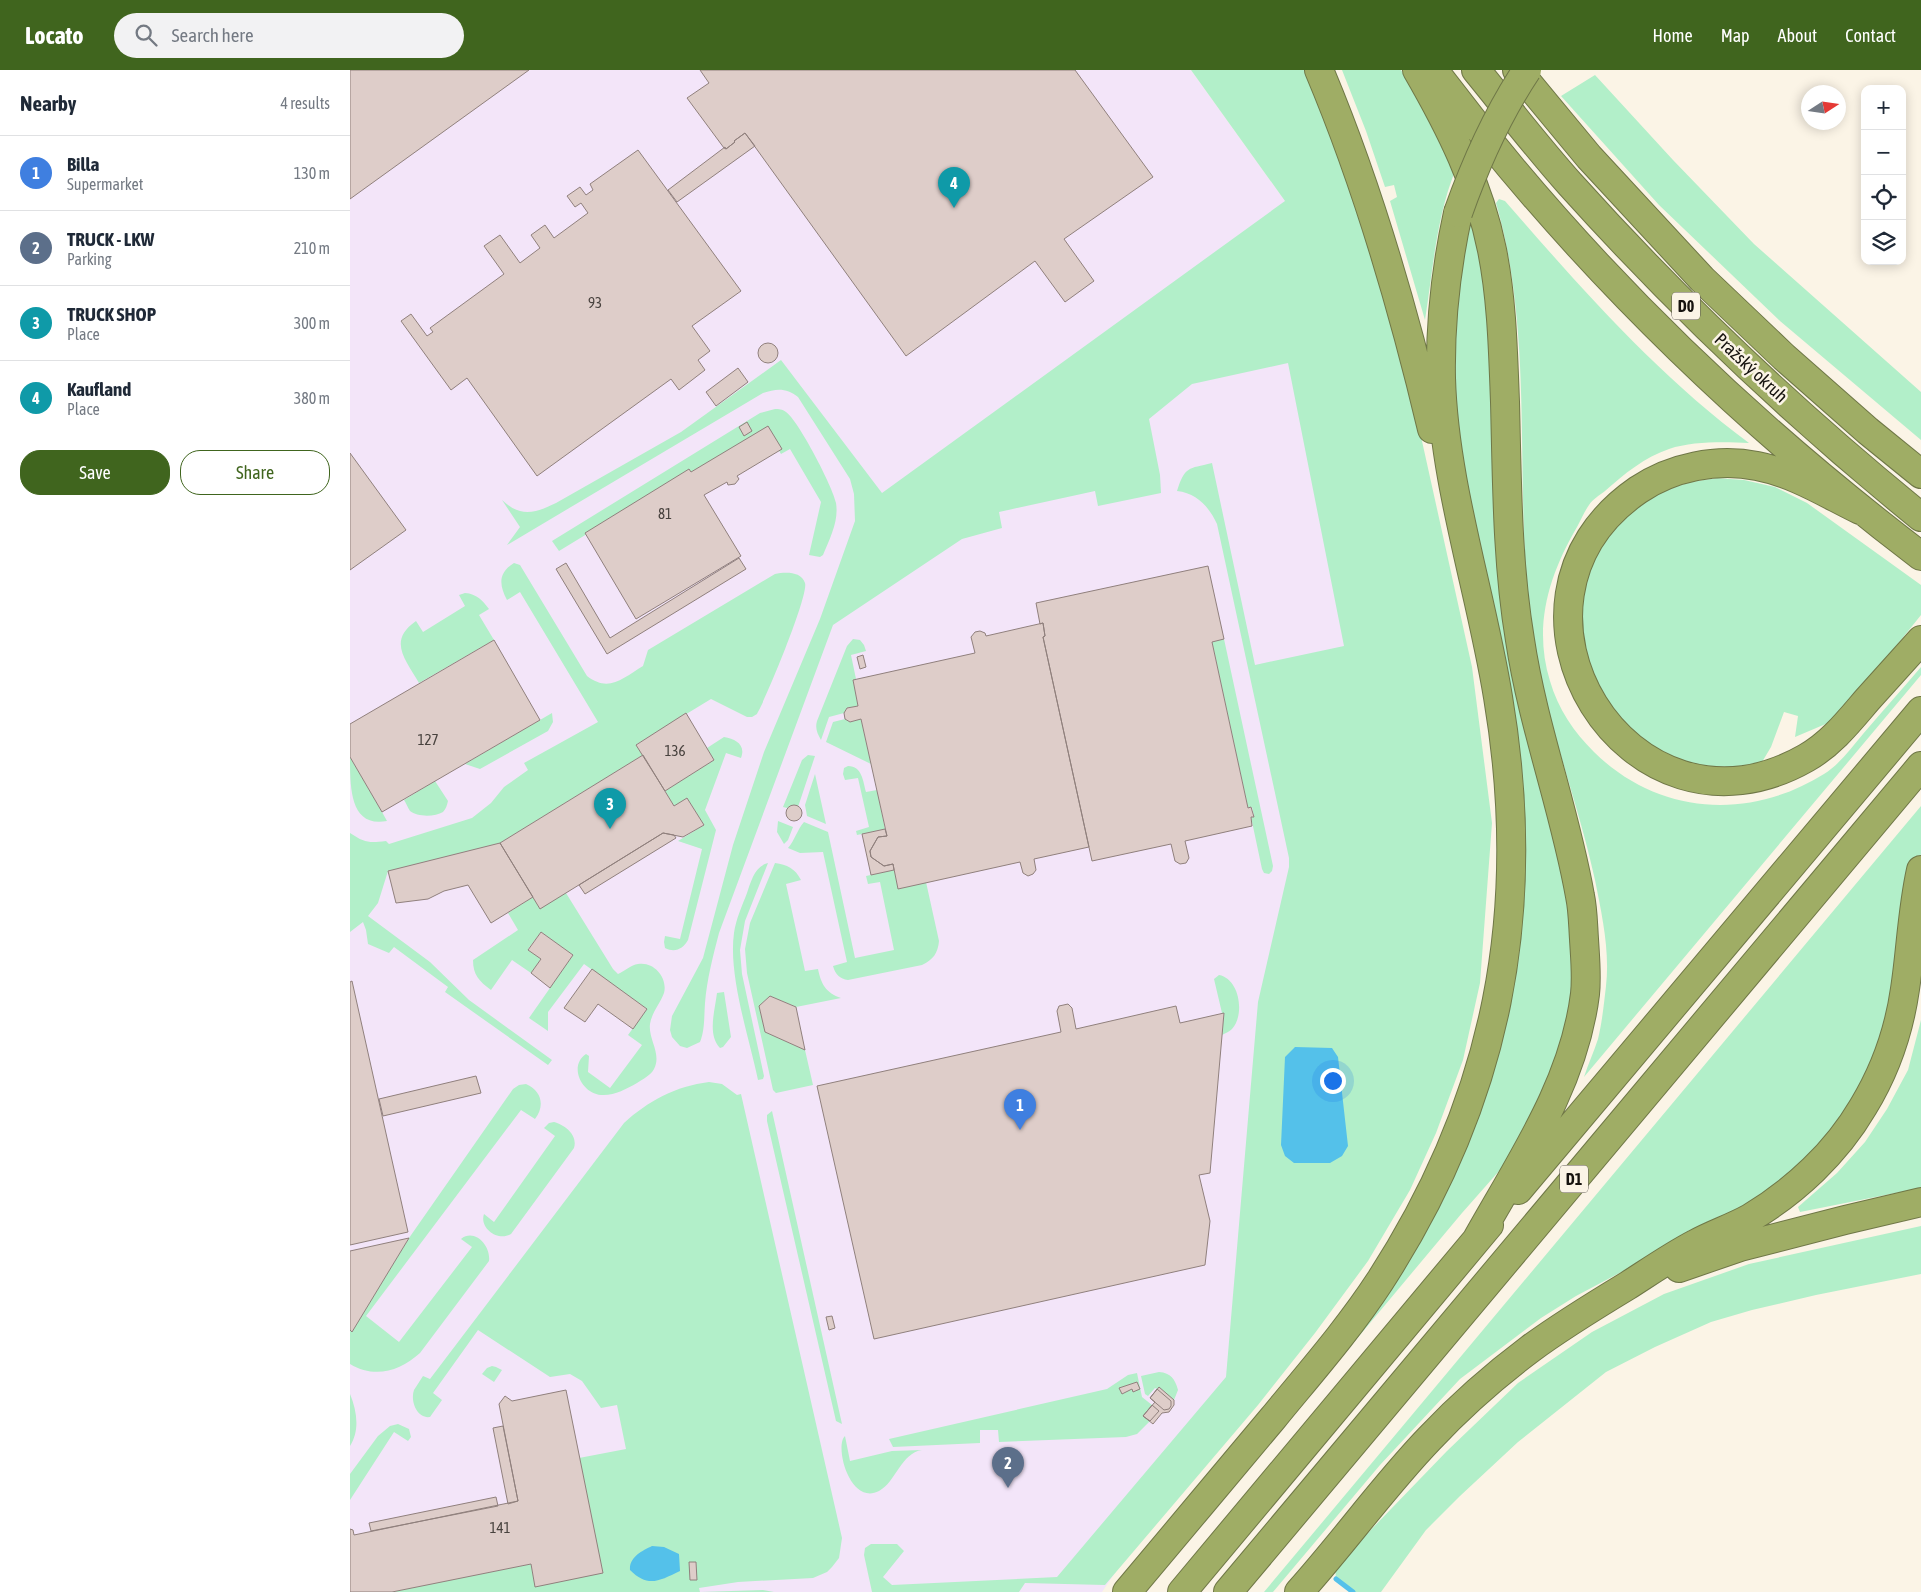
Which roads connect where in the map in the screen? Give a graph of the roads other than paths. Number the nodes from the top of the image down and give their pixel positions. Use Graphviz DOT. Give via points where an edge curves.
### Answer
graph roads {
  1 [pos="1319,70"];
  2 [pos="1417,70"];
  3 [pos="1433,70"];
  4 [pos="1476,70"];
  5 [pos="1517,70"];
  6 [pos="1528,70"];
  7 [pos="1921,474"];
  8 [pos="1860,510"];
  9 [pos="1921,517"];
  10 [pos="1921,556"];
  11 [pos="1479,602"];
  12 [pos="1921,640"];
  13 [pos="1921,710"];
  14 [pos="1921,766"];
  15 [pos="1921,870"];
  16 [pos="1921,1202"];
  17 [pos="1477,1239"];
  18 [pos="1566,1324"];
  19 [pos="1127,1592"];
  20 [pos="1182,1592"];
  21 [pos="1228,1592"];
  22 [pos="1299,1592"];
  1 -- 11 [label="highway" via="1359,171 1402,310 1438,457"];
  2 -- 17 [label="highway" via="1459,147 1478,197 1499,290 1510,561 1520,641 1581,899 1585,963 1585,992 1578,1032 1564,1074 1547,1112"];
  3 -- 8 [label="highway" via="1542,206 1651,322 1744,412"];
  4 -- 9 [label="highway, Pražský okruh / D0" via="1568,182 1678,299 1767,385"];
  5 -- 7 [label="highway, Pražský okruh / D0" via="1588,157 1702,279 1784,358"];
  6 -- 11 [label="highway, bridge" via="1500,114 1470,179 1458,213 1444,293 1441,381 1450,462"];
  8 -- 10 [label="highway"];
  8 -- 12 [label="highway" via="1776,471 1738,464 1700,465 1645,486 1614,510 1601,525 1574,578 1569,635 1584,690 1618,736 1648,759 1665,768 1702,779 1739,780 1776,772 1822,747 1847,724"];
  11 -- 19 [label="highway" via="1498,696 1509,777 1512,852 1510,911 1500,991 1483,1062 1465,1114 1426,1202 1378,1284 1297,1389"];
  13 -- 17 [label="highway, D1"];
  14 -- 21 [label="highway, D1"];
  15 -- 18 [label="highway" via="1899,1022 1878,1079 1844,1136 1778,1200 1748,1219 1696,1243"];
  16 -- 18 [label="highway" via="1740,1247 1684,1266 1627,1290"];
  17 -- 20 [label="highway, D1"];
  18 -- 22 [label="highway" via="1500,1373 1427,1441"];
}
